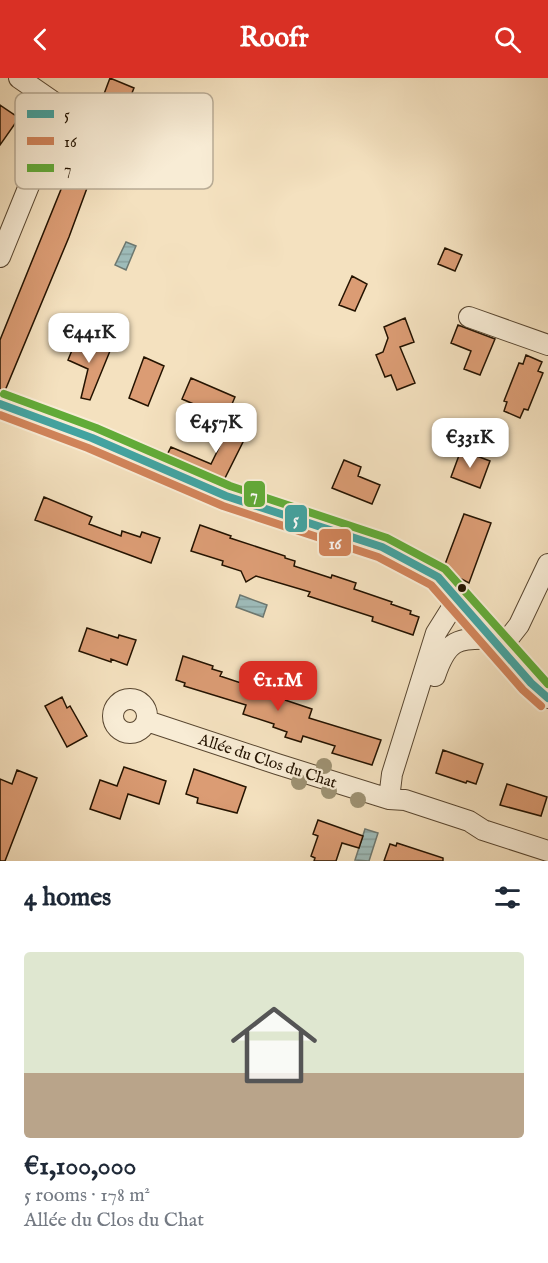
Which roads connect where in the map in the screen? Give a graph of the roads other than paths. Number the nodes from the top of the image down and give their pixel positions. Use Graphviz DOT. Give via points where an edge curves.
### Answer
graph roads {
  1 [pos="19,78"];
  2 [pos="41,93"];
  3 [pos="28,189"];
  4 [pos="0,257"];
  5 [pos="469,317"];
  6 [pos="548,345"];
  7 [pos="0,404"];
  8 [pos="548,564"];
  9 [pos="458,598"];
  10 [pos="498,643"];
  11 [pos="548,698"];
  12 [pos="147,721"];
  13 [pos="389,799"];
  14 [pos="548,851"];
  1 -- 2 [label="street"];
  3 -- 4 [label="street"];
  5 -- 6 [label="street"];
  7 -- 9 [label="street" via="92,438 226,496 382,547 438,577"];
  8 -- 10 [label="street" via="519,625"];
  9 -- 10 [label="street"];
  9 -- 13 [label="street" via="436,633 392,774"];
  10 -- 11 [label="street"];
  10 -- 13 [label="street" via="475,638 459,641 442,655 402,776"];
  12 -- 13 [label="street, Allée du Clos du Chat"];
  13 -- 14 [label="street, Allée du Clos du Chat" via="405,814 463,833 483,830"];
}
